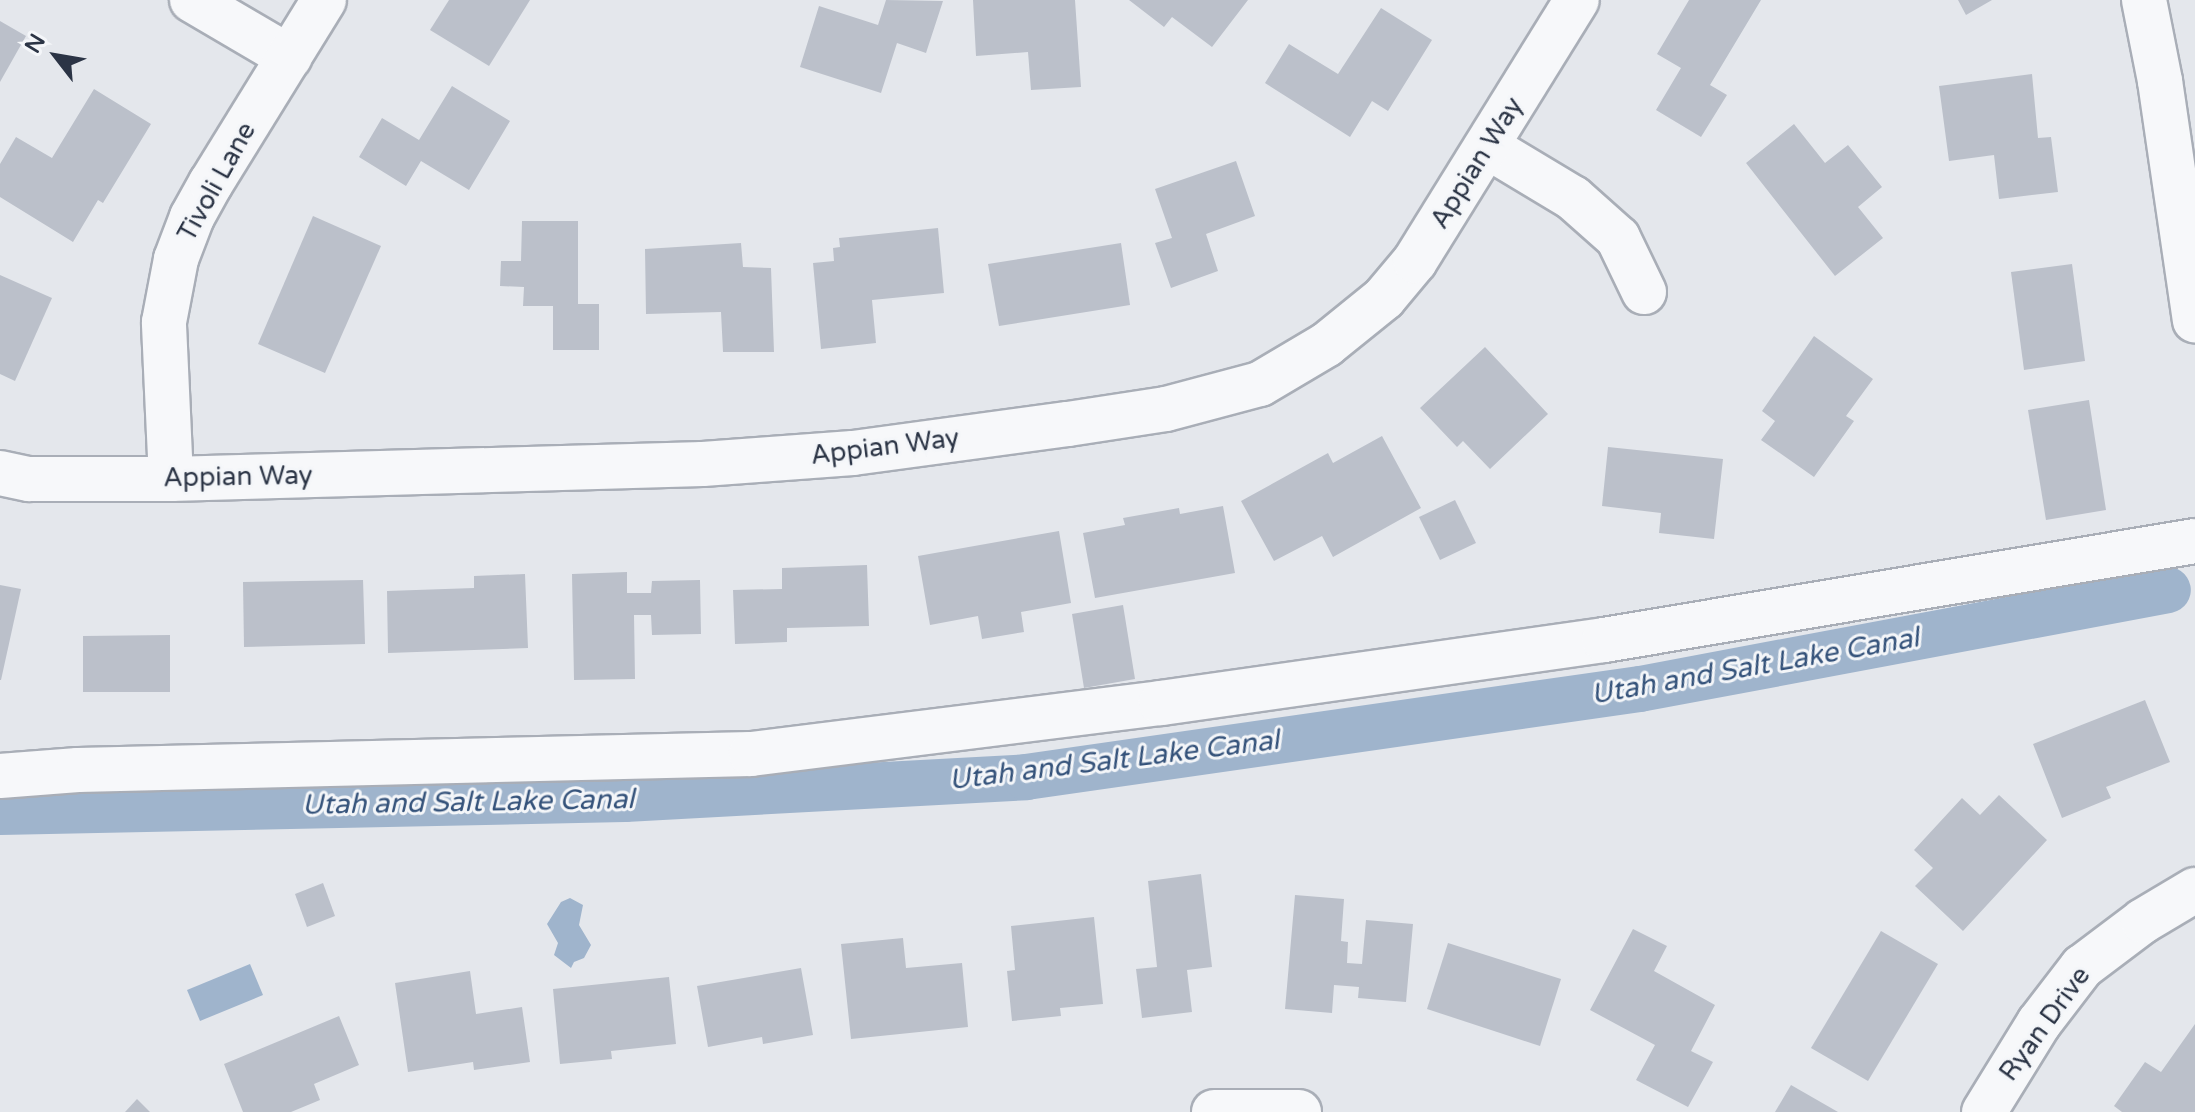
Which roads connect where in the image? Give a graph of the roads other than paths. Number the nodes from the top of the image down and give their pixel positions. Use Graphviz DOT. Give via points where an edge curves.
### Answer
graph roads {
  1 [pos="192,0"];
  2 [pos="324,0"];
  3 [pos="1577,0"];
  4 [pos="2144,0"];
  5 [pos="289,57"];
  6 [pos="1488,147"];
  7 [pos="2187,208"];
  8 [pos="1644,292"];
  9 [pos="2195,320"];
  10 [pos="0,473"];
  11 [pos="171,479"];
  12 [pos="2195,541"];
  13 [pos="0,776"];
  14 [pos="2195,890"];
  15 [pos="1214,1112"];
  16 [pos="1299,1112"];
  17 [pos="1984,1112"];
  1 -- 5 [label="street"];
  2 -- 5 [label="street, Tivoli Lane"];
  3 -- 6 [label="street, Appian Way"];
  4 -- 7 [label="street"];
  5 -- 11 [label="street, Tivoli Lane" via="211,183 176,259 164,322"];
  6 -- 8 [label="street" via="1573,198 1618,238"];
  6 -- 11 [label="street, Appian Way" via="1415,261 1384,298 1326,345 1260,384 1166,409 853,453 703,464"];
  7 -- 9 [label="street"];
  10 -- 11 [label="street, Appian Way" via="29,479"];
  12 -- 13 [label="street" via="1604,640 751,754"];
  14 -- 17 [label="street, Ryan Drive" via="2082,967 2039,1023"];
  15 -- 16 [label="street"];
}
